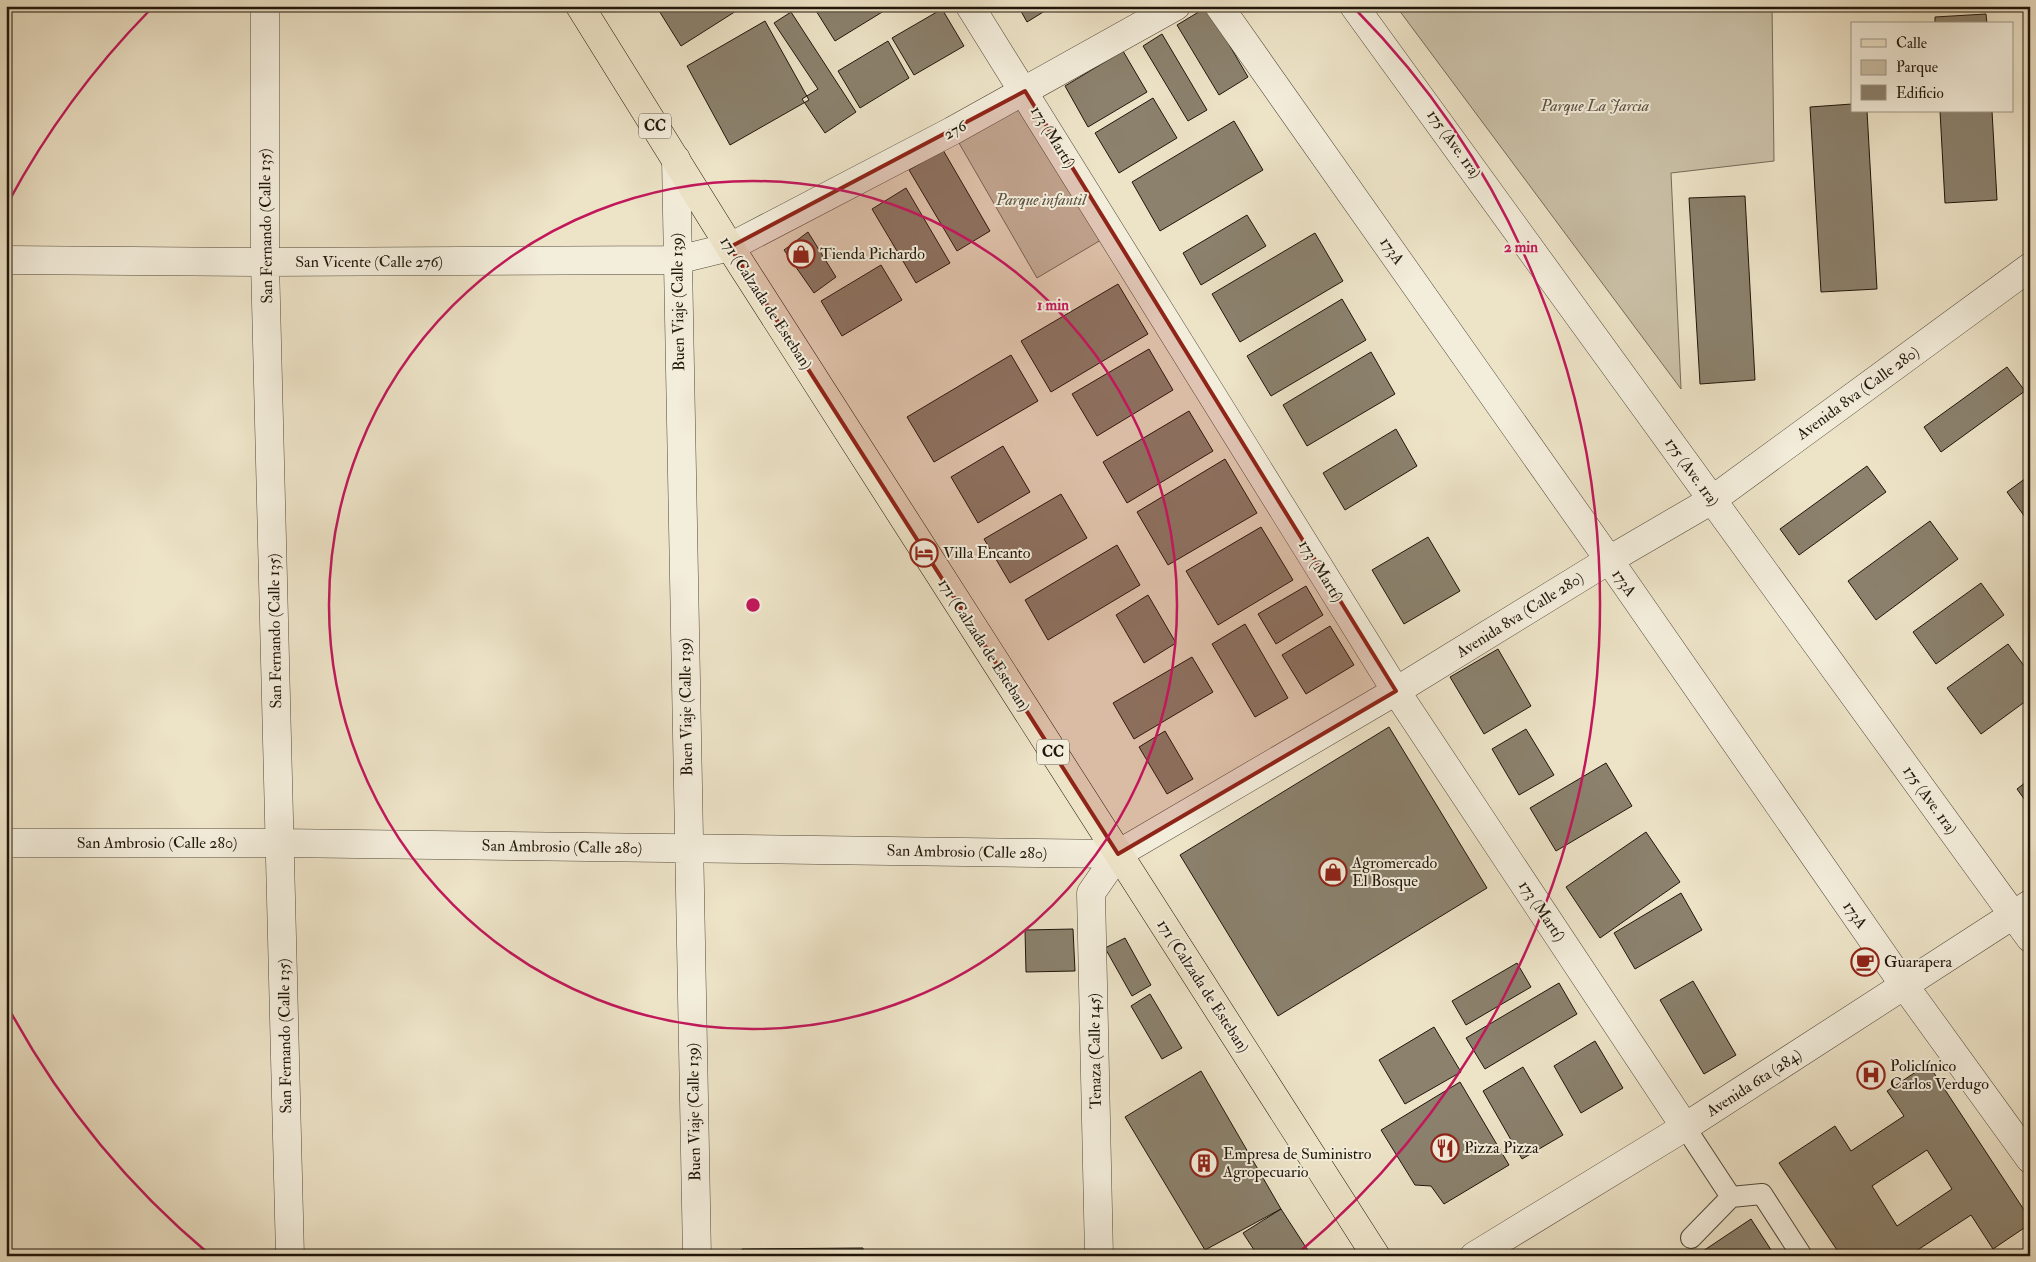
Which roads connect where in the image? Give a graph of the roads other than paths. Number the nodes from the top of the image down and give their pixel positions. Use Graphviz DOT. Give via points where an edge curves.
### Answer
graph roads {
  1 [pos="264,6"];
  2 [pos="580,6"];
  3 [pos="970,6"];
  4 [pos="1176,6"];
  5 [pos="1219,6"];
  6 [pos="1354,6"];
  7 [pos="1025,91"];
  8 [pos="676,159"];
  9 [pos="730,247"];
  10 [pos="6,260"];
  11 [pos="677,260"];
  12 [pos="265,262"];
  13 [pos="2025,279"];
  14 [pos="1712,500"];
  15 [pos="1608,560"];
  16 [pos="1396,691"];
  17 [pos="6,843"];
  18 [pos="280,843"];
  19 [pos="689,849"];
  20 [pos="1118,854"];
  21 [pos="2021,909"];
  22 [pos="2030,938"];
  23 [pos="1904,986"];
  24 [pos="1685,1127"];
  25 [pos="2030,1159"];
  26 [pos="1731,1197"];
  27 [pos="1691,1238"];
  28 [pos="290,1256"];
  29 [pos="696,1256"];
  30 [pos="1099,1256"];
  31 [pos="1376,1256"];
  32 [pos="1474,1256"];
  33 [pos="1802,1256"];
  1 -- 12 [label="street, San Fernando (Calle 135)"];
  2 -- 8 [label="main road, 171 (Calzada de Esteban) / CC"];
  3 -- 7 [label="street, 173 (Martí)"];
  4 -- 7 [label="street, 276"];
  5 -- 15 [label="street, 173A"];
  6 -- 14 [label="street, 175 (Ave. 1ra)"];
  7 -- 9 [label="street, 276"];
  7 -- 16 [label="street, 173 (Martí)"];
  8 -- 9 [label="main road, 171 (Calzada de Esteban) / CC"];
  8 -- 11 [label="street, Buen Viaje (Calle 139)"];
  9 -- 11 [label="street, San Vicente (Calle 276)"];
  9 -- 20 [label="main road, 171 (Calzada de Esteban) / CC"];
  10 -- 12 [label="street, San Vicente (Calle 276)"];
  11 -- 12 [label="street, San Vicente (Calle 276)"];
  11 -- 19 [label="street, Buen Viaje (Calle 139)"];
  12 -- 18 [label="street, San Fernando (Calle 135)"];
  13 -- 14 [label="street, Avenida 8va (Calle 280)"];
  14 -- 15 [label="street, Avenida 8va (Calle 280)"];
  14 -- 21 [label="street, 175 (Ave. 1ra)"];
  15 -- 16 [label="street, Avenida 8va (Calle 280)"];
  15 -- 23 [label="street, 173A"];
  16 -- 20 [label="street, Avenida 8va (Calle 280)"];
  16 -- 24 [label="street, 173 (Martí)"];
  17 -- 18 [label="street, San Ambrosio (Calle 280)"];
  18 -- 19 [label="street, San Ambrosio (Calle 280)"];
  18 -- 28 [label="street, San Fernando (Calle 135)"];
  19 -- 20 [label="street, San Ambrosio (Calle 280)"];
  19 -- 29 [label="street, Buen Viaje (Calle 139)"];
  20 -- 30 [label="street, Tenaza (Calle 145)" via="1092,893"];
  20 -- 31 [label="main road, 171 (Calzada de Esteban) / CC"];
  21 -- 22 [label="street, 175 (Ave. 1ra)"];
  21 -- 23 [label="street, Avenida 6ta (284)"];
  23 -- 24 [label="street, Avenida 6ta (284)"];
  23 -- 25 [label="street, 173A"];
  24 -- 26 [label="lane"];
  24 -- 32 [label="street, Avenida 6ta (284)"];
  26 -- 27 [label="lane"];
  26 -- 33 [label="lane" via="1762,1194"];
}
